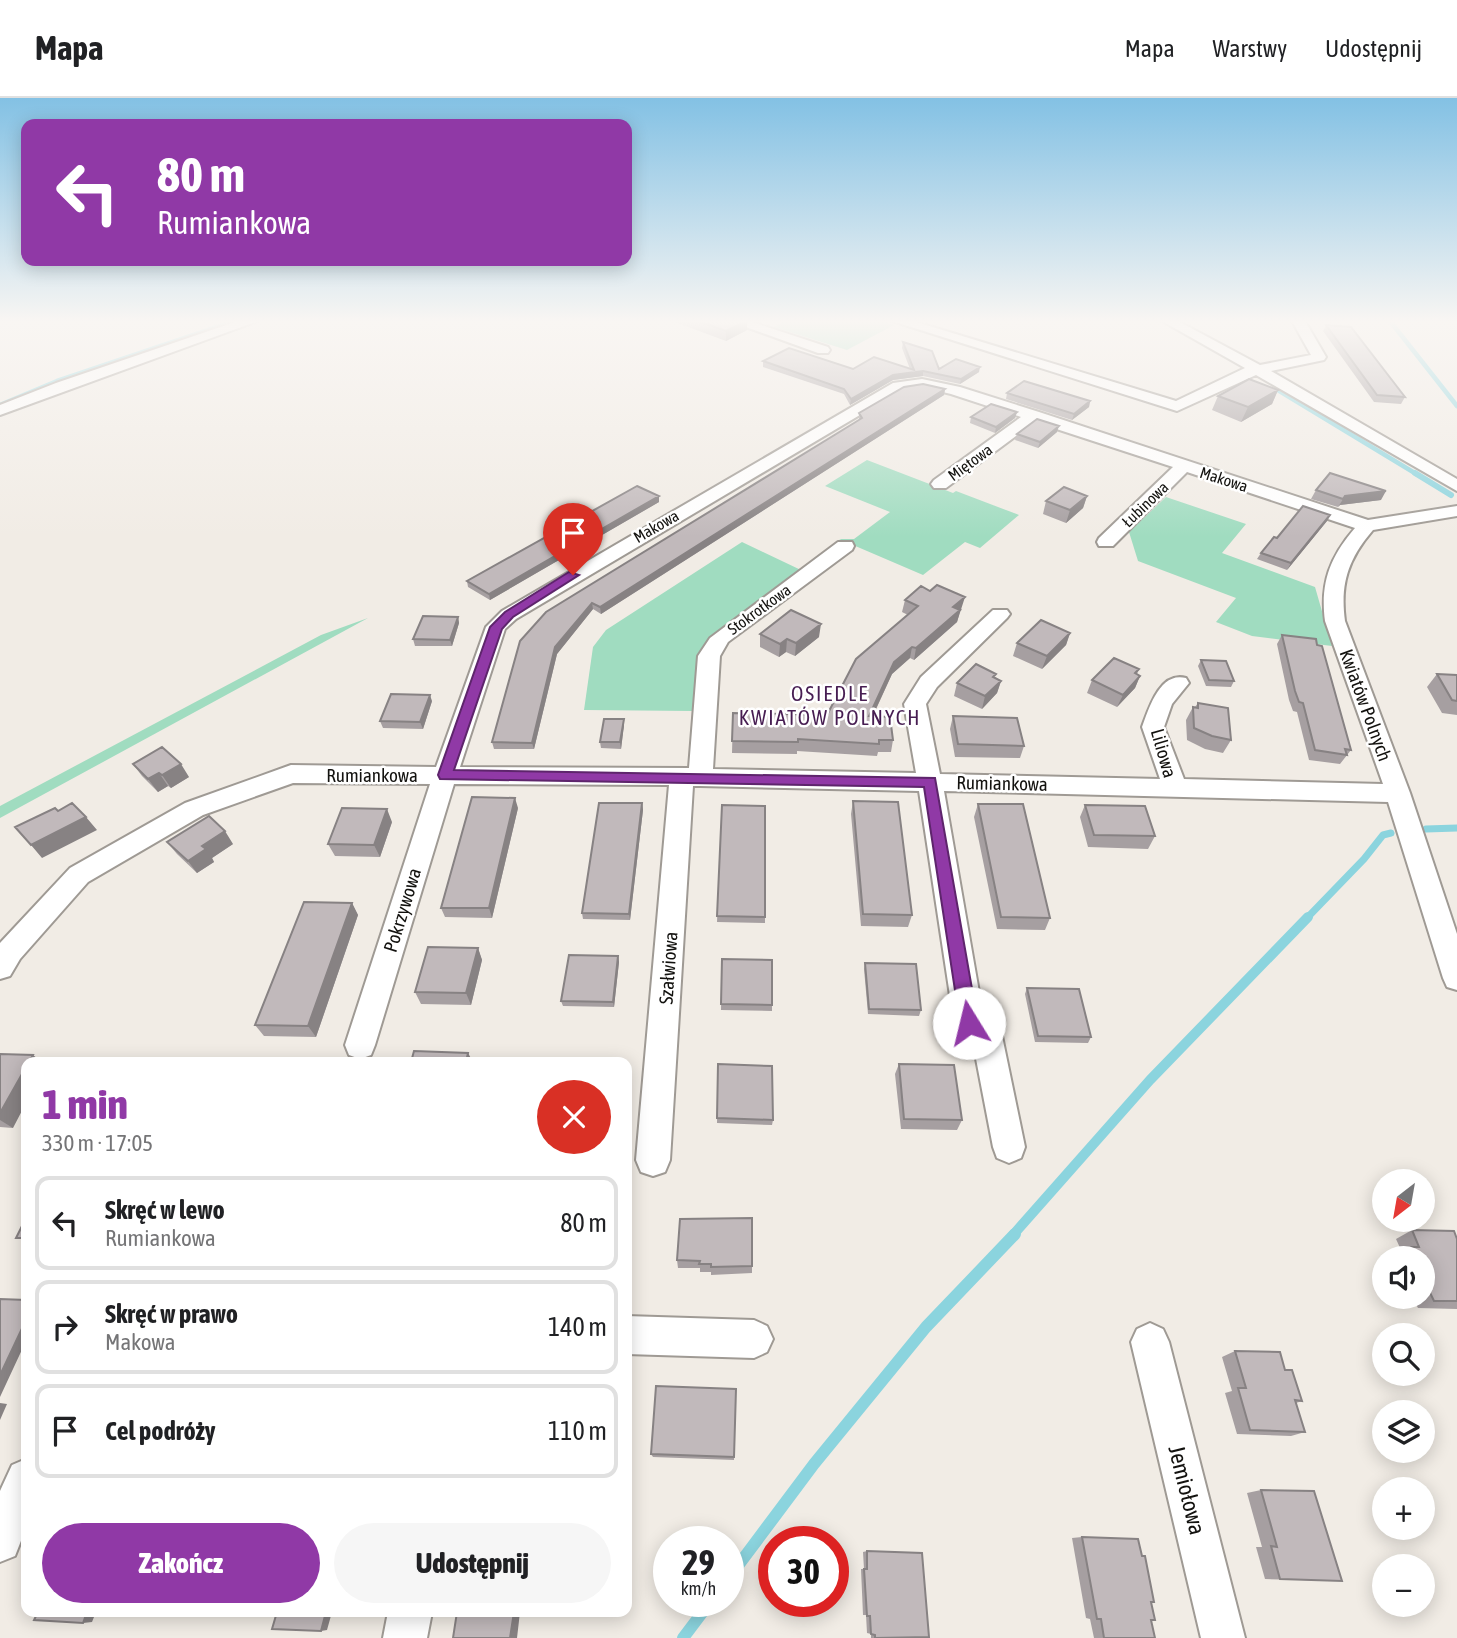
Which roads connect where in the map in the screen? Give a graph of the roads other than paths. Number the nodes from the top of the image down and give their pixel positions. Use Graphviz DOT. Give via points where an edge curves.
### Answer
graph roads {
  1 [pos="44,393"];
  2 [pos="885,393"];
  3 [pos="964,393"];
  4 [pos="1134,393"];
  5 [pos="1203,393"];
  6 [pos="1297,393"];
  7 [pos="1324,393"];
  8 [pos="0,410"];
  9 [pos="1034,415"];
  10 [pos="1410,439"];
  11 [pos="1184,466"];
  12 [pos="940,484"];
  13 [pos="1457,486"];
  14 [pos="1457,511"];
  15 [pos="1367,526"];
  16 [pos="1106,542"];
  17 [pos="845,546"];
  18 [pos="1000,614"];
  19 [pos="1178,683"];
  20 [pos="445,775"];
  21 [pos="691,777"];
  22 [pos="930,782"];
  23 [pos="1175,788"];
  24 [pos="1398,793"];
  25 [pos="0,967"];
  26 [pos="1457,978"];
  27 [pos="360,1045"];
  28 [pos="1009,1147"];
  29 [pos="653,1160"];
  30 [pos="632,1335"];
  31 [pos="754,1339"];
  32 [pos="1150,1342"];
  33 [pos="21,1491"];
  34 [pos="0,1541"];
  35 [pos="409,1617"];
  36 [pos="405,1638"];
  37 [pos="1223,1638"];
  1 -- 8 [label="street"];
  2 -- 20 [label="street, Makowa" via="509,615 491,639"];
  3 -- 9 [label="street, Makowa"];
  4 -- 5 [label="street" via="1177,406"];
  6 -- 13 [label="street"];
  7 -- 10 [label="street"];
  9 -- 11 [label="street, Makowa"];
  9 -- 12 [label="street, Miętowa"];
  11 -- 15 [label="street, Makowa"];
  11 -- 16 [label="street, Łubinowa"];
  14 -- 15 [label="street"];
  15 -- 24 [label="street, Kwiatów Polnych" via="1340,560 1331,599"];
  17 -- 21 [label="street, Stokrotkowa" via="720,638 709,656"];
  18 -- 22 [label="street" via="929,682 915,704"];
  19 -- 23 [label="street, Liliowa" via="1162,702 1153,727"];
  20 -- 21 [label="street, Rumiankowa"];
  20 -- 25 [label="street, Rumiankowa" via="291,774 194,809 79,875"];
  20 -- 27 [label="street, Pokrzywowa"];
  21 -- 22 [label="street, Rumiankowa"];
  21 -- 29 [label="street, Szałwiowa"];
  22 -- 23 [label="street, Rumiankowa"];
  22 -- 28 [label="street" via="969,1023 987,1036"];
  23 -- 24 [label="street, Rumiankowa"];
  24 -- 26 [label="street, Kwiatów Polnych"];
  30 -- 31 [label="street"];
  32 -- 37 [label="street, Jemiołowa"];
  33 -- 34 [label="street"];
  35 -- 36 [label="street"];
}
